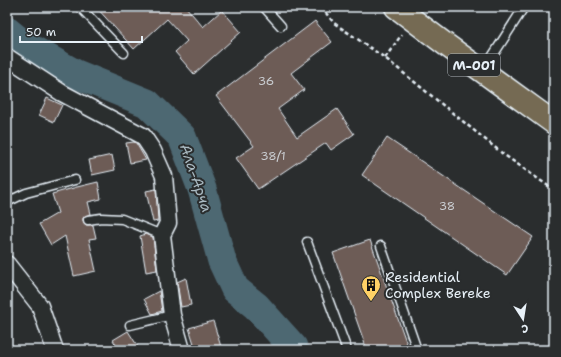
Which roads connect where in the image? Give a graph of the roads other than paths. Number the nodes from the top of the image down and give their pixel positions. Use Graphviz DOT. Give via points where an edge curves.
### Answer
graph roads {
  1 [pos="80,7"];
  2 [pos="264,7"];
  3 [pos="396,7"];
  4 [pos="524,7"];
  5 [pos="281,26"];
  6 [pos="124,53"];
  7 [pos="7,57"];
  8 [pos="482,71"];
  9 [pos="554,123"];
  10 [pos="75,180"];
  11 [pos="7,202"];
  12 [pos="88,220"];
  13 [pos="162,235"];
  14 [pos="307,242"];
  15 [pos="381,246"];
  16 [pos="7,264"];
  17 [pos="172,315"];
  18 [pos="130,325"];
  19 [pos="56,350"];
  20 [pos="182,350"];
  21 [pos="347,350"];
  22 [pos="417,350"];
  1 -- 6 [label="lane"];
  2 -- 5 [label="lane"];
  3 -- 8 [label="main road, М-001"];
  4 -- 8 [label="lane"];
  7 -- 13 [label="street" via="62,93 143,136 164,176 168,223"];
  8 -- 9 [label="main road, М-001"];
  10 -- 11 [label="lane"];
  12 -- 13 [label="lane" via="122,219"];
  13 -- 17 [label="street"];
  14 -- 21 [label="lane"];
  15 -- 22 [label="lane"];
  16 -- 19 [label="street" via="40,306"];
  17 -- 18 [label="lane"];
  17 -- 20 [label="street"];
}
